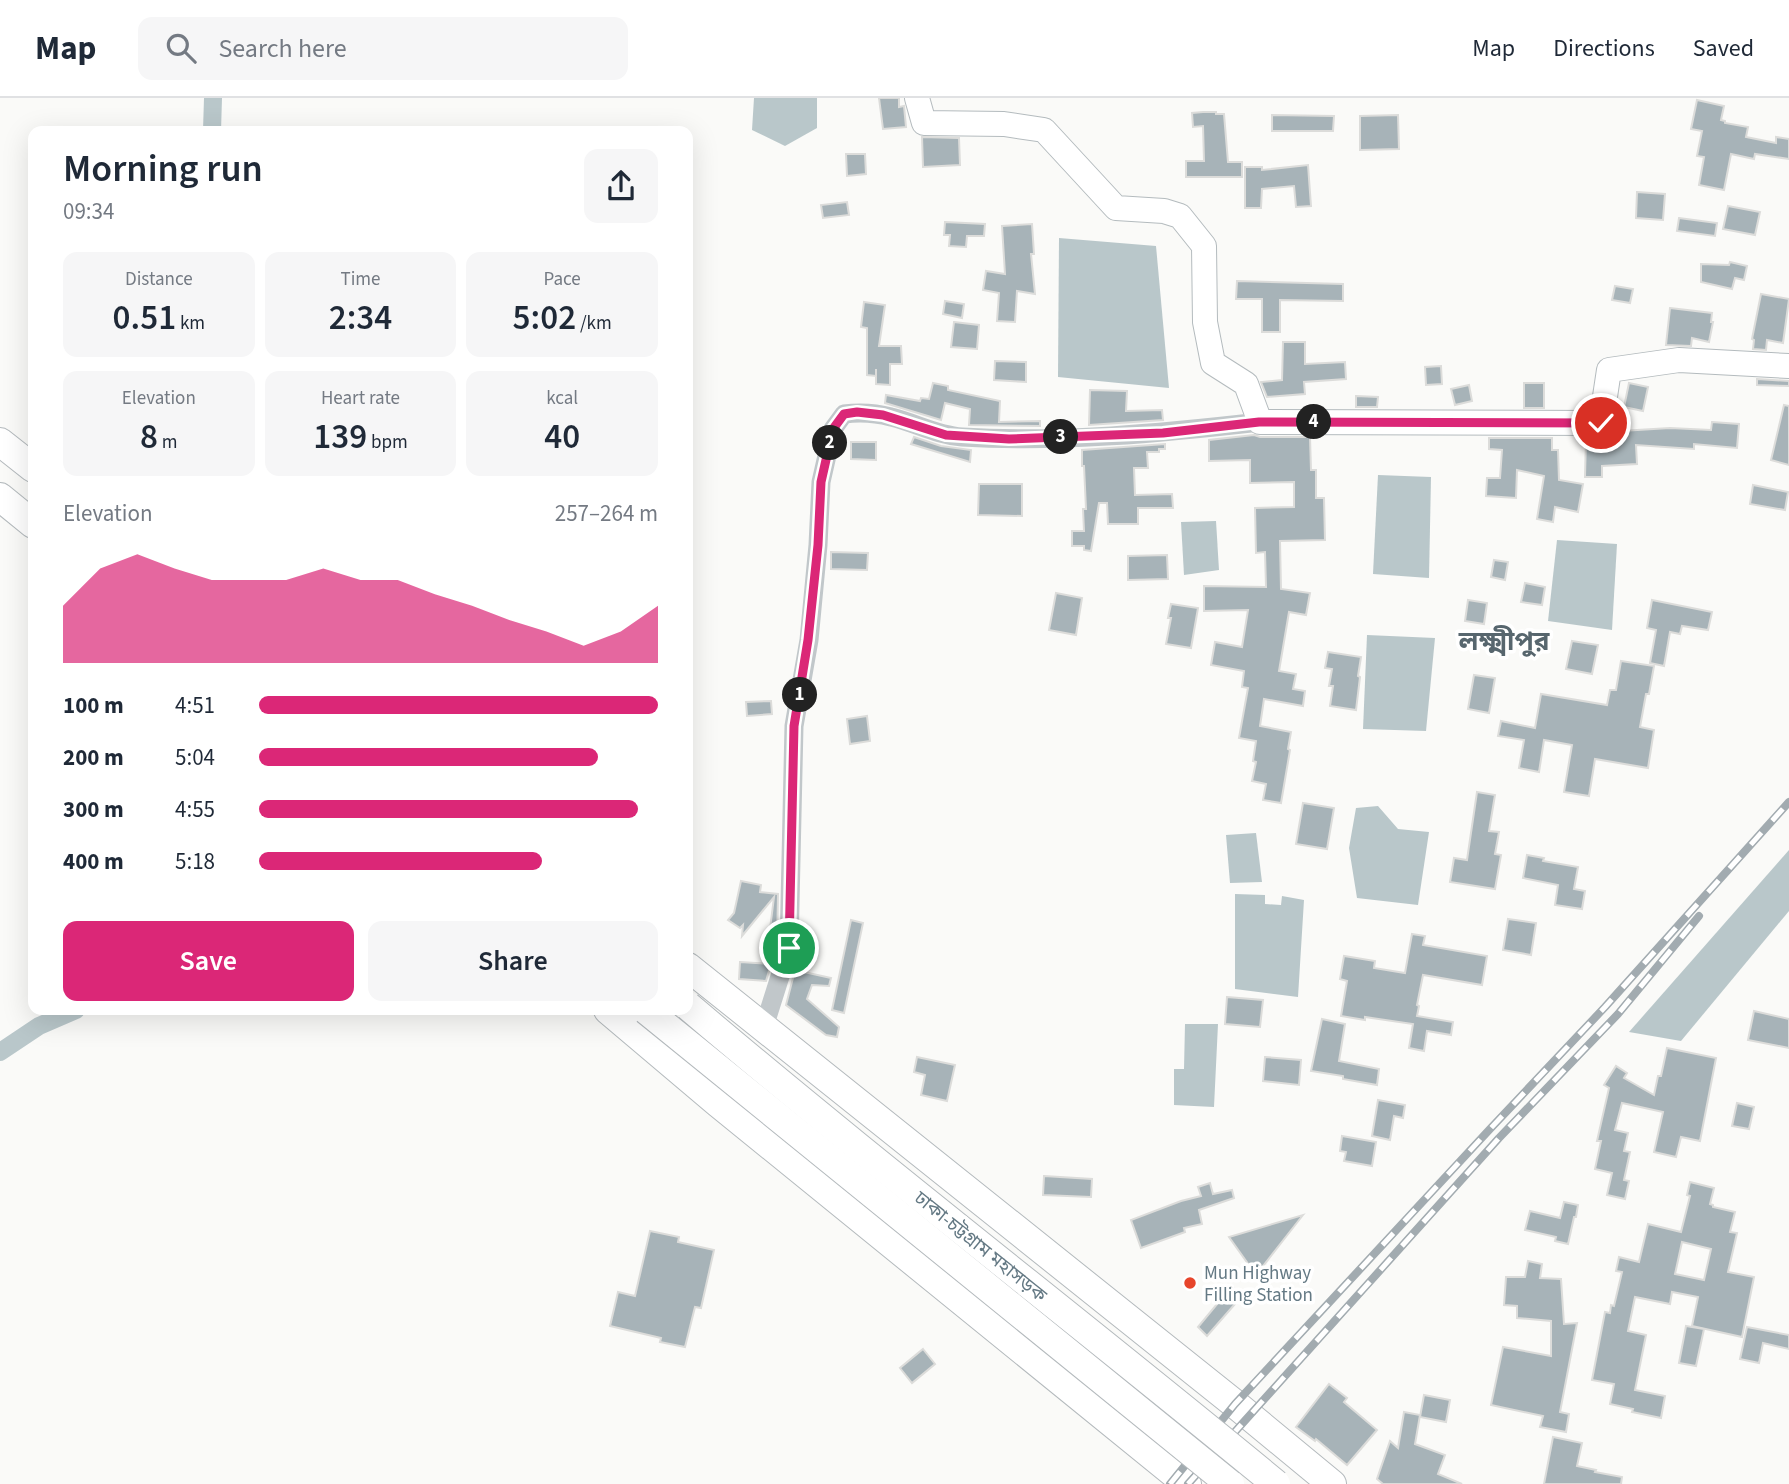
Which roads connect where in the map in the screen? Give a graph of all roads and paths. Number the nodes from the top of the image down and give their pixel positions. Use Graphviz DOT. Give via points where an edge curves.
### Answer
graph roads {
  1 [pos="917,98"];
  2 [pos="1789,366"];
  3 [pos="1259,422"];
  4 [pos="0,442"];
  5 [pos="28,464"];
  6 [pos="0,497"];
  7 [pos="28,520"];
  8 [pos="693,971"];
  9 [pos="693,1010"];
  10 [pos="614,1015"];
  11 [pos="652,1015"];
  12 [pos="764,1027"];
  13 [pos="1187,1484"];
  14 [pos="1230,1484"];
  15 [pos="1276,1484"];
  16 [pos="1332,1484"];
  1 -- 3 [label="main road" via="924,123 1004,124 1044,130 1116,208 1180,216 1204,246 1205,323 1213,363 1246,384"];
  2 -- 3 [label="main road" via="1679,360 1609,370 1601,423"];
  3 -- 12 [label="street" via="1163,433 1009,439 946,435 883,415 857,412 844,414 837,422 821,482 808,640 794,726 789,948"];
  4 -- 5 [label="highway"];
  6 -- 7 [label="highway"];
  8 -- 12 [label="highway"];
  9 -- 15 [label="highway, ঢাকা-চট্টগ্রাম মহাসড়ক, bridge"];
  10 -- 13 [label="highway"];
  11 -- 14 [label="highway, ঢাকা-চট্টগ্রাম মহাসড়ক, bridge"];
  12 -- 16 [label="highway"];
}
